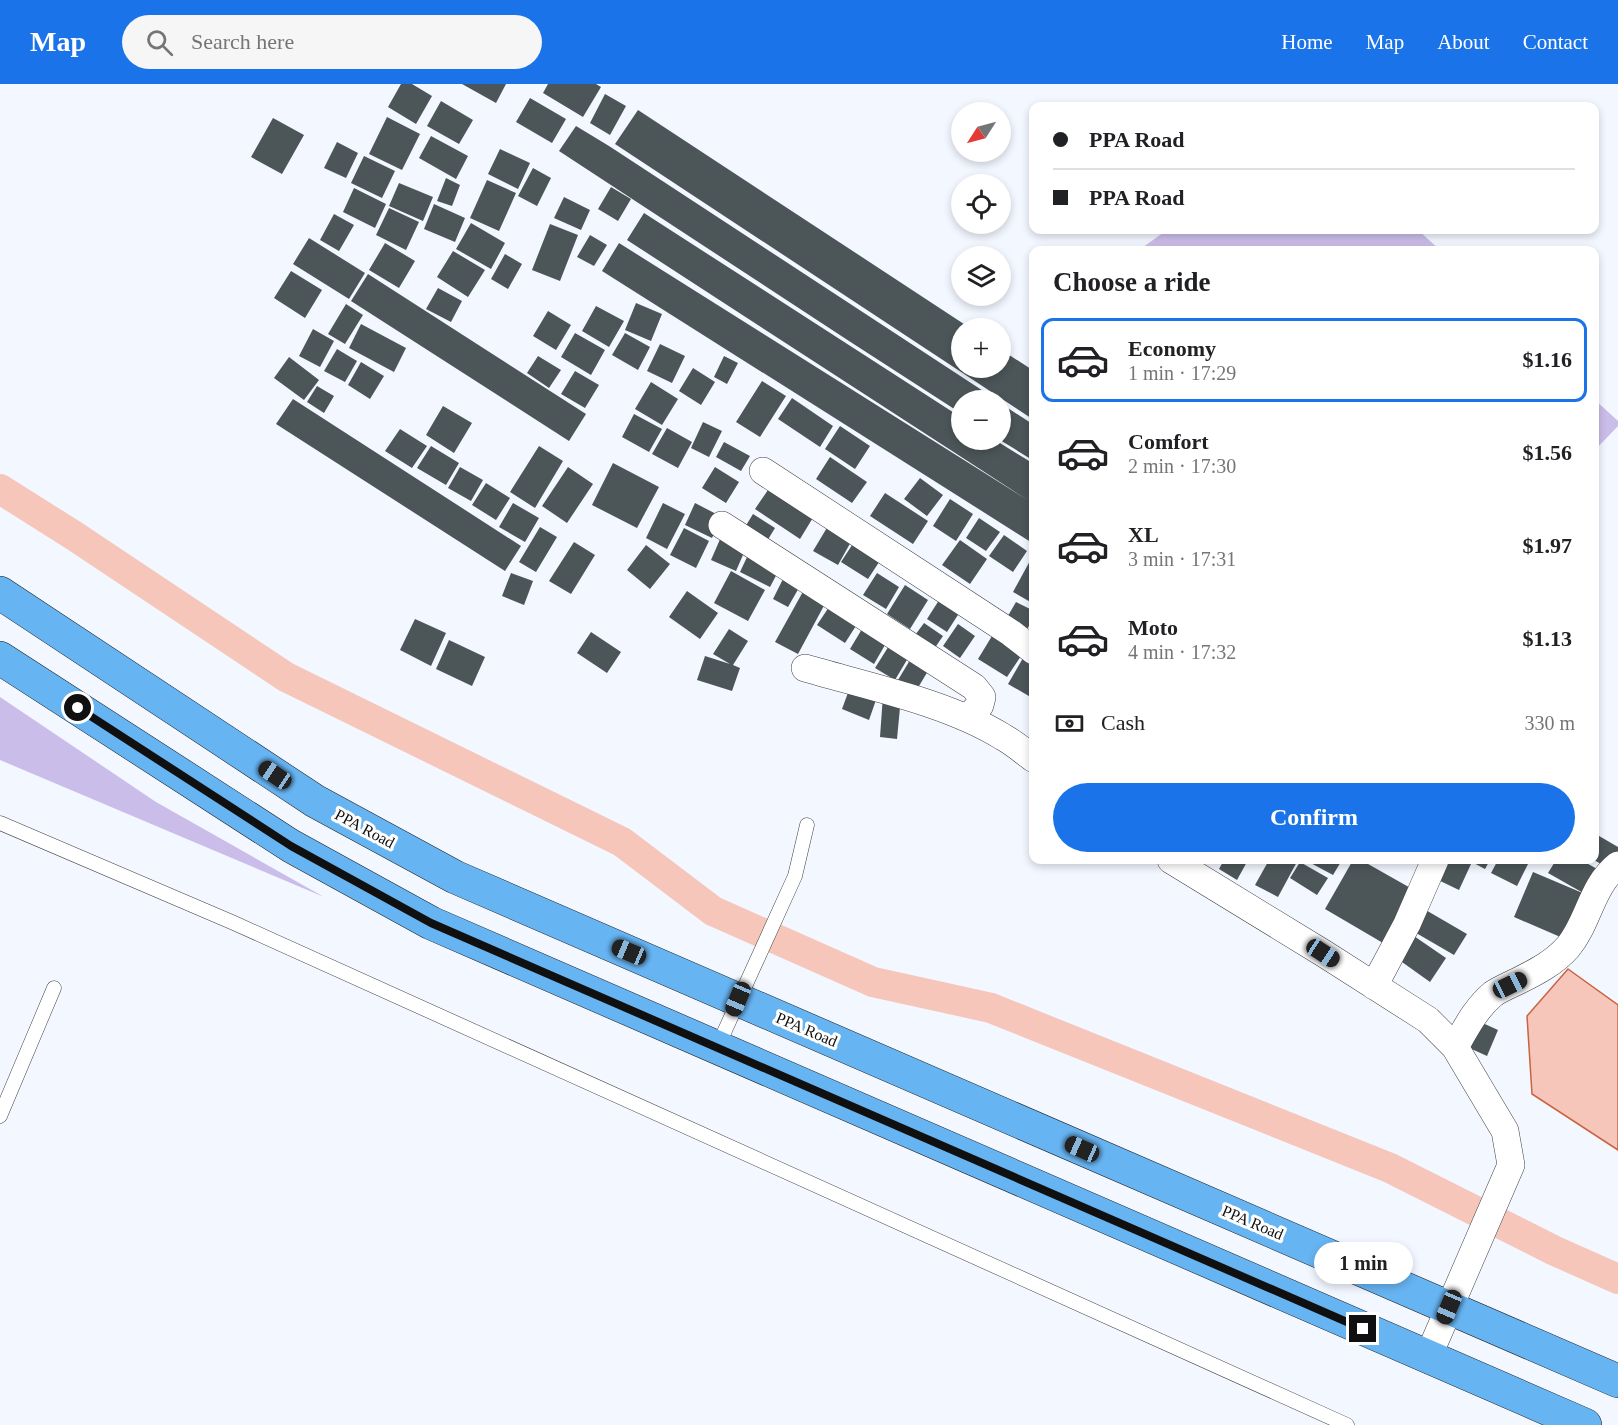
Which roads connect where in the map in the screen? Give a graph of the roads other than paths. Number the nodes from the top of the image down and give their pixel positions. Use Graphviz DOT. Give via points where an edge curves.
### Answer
graph roads {
  1 [pos="763,471"];
  2 [pos="722,525"];
  3 [pos="0,593"];
  4 [pos="1029,647"];
  5 [pos="0,658"];
  6 [pos="805,668"];
  7 [pos="967,718"];
  8 [pos="1029,755"];
  9 [pos="0,823"];
  10 [pos="807,825"];
  11 [pos="1177,864"];
  12 [pos="1433,864"];
  13 [pos="1618,865"];
  14 [pos="1374,986"];
  15 [pos="54,988"];
  16 [pos="738,999"];
  17 [pos="1455,1047"];
  18 [pos="717,1048"];
  19 [pos="0,1116"];
  20 [pos="1449,1307"];
  21 [pos="1428,1357"];
  22 [pos="1618,1381"];
  23 [pos="1347,1425"];
  24 [pos="1585,1425"];
  1 -- 4 [label="street"];
  2 -- 7 [label="street" via="975,687 982,697 980,705"];
  3 -- 16 [label="highway, PPA Road" via="315,801 456,877"];
  5 -- 18 [label="highway" via="291,846 431,923"];
  6 -- 7 [label="street"];
  7 -- 8 [label="street"];
  9 -- 23 [label="lane" via="245,928"];
  10 -- 16 [label="lane" via="795,876"];
  11 -- 14 [label="street"];
  12 -- 14 [label="street"];
  13 -- 17 [label="street" via="1599,885 1579,932 1567,948 1549,964 1495,993 1477,1011"];
  14 -- 17 [label="street" via="1428,1020"];
  15 -- 19 [label="lane"];
  16 -- 18 [label="lane"];
  16 -- 20 [label="highway, PPA Road"];
  17 -- 20 [label="street" via="1505,1131 1511,1166"];
  18 -- 21 [label="highway"];
  20 -- 21 [label="street"];
  20 -- 22 [label="highway, PPA Road"];
  21 -- 24 [label="highway"];
}
